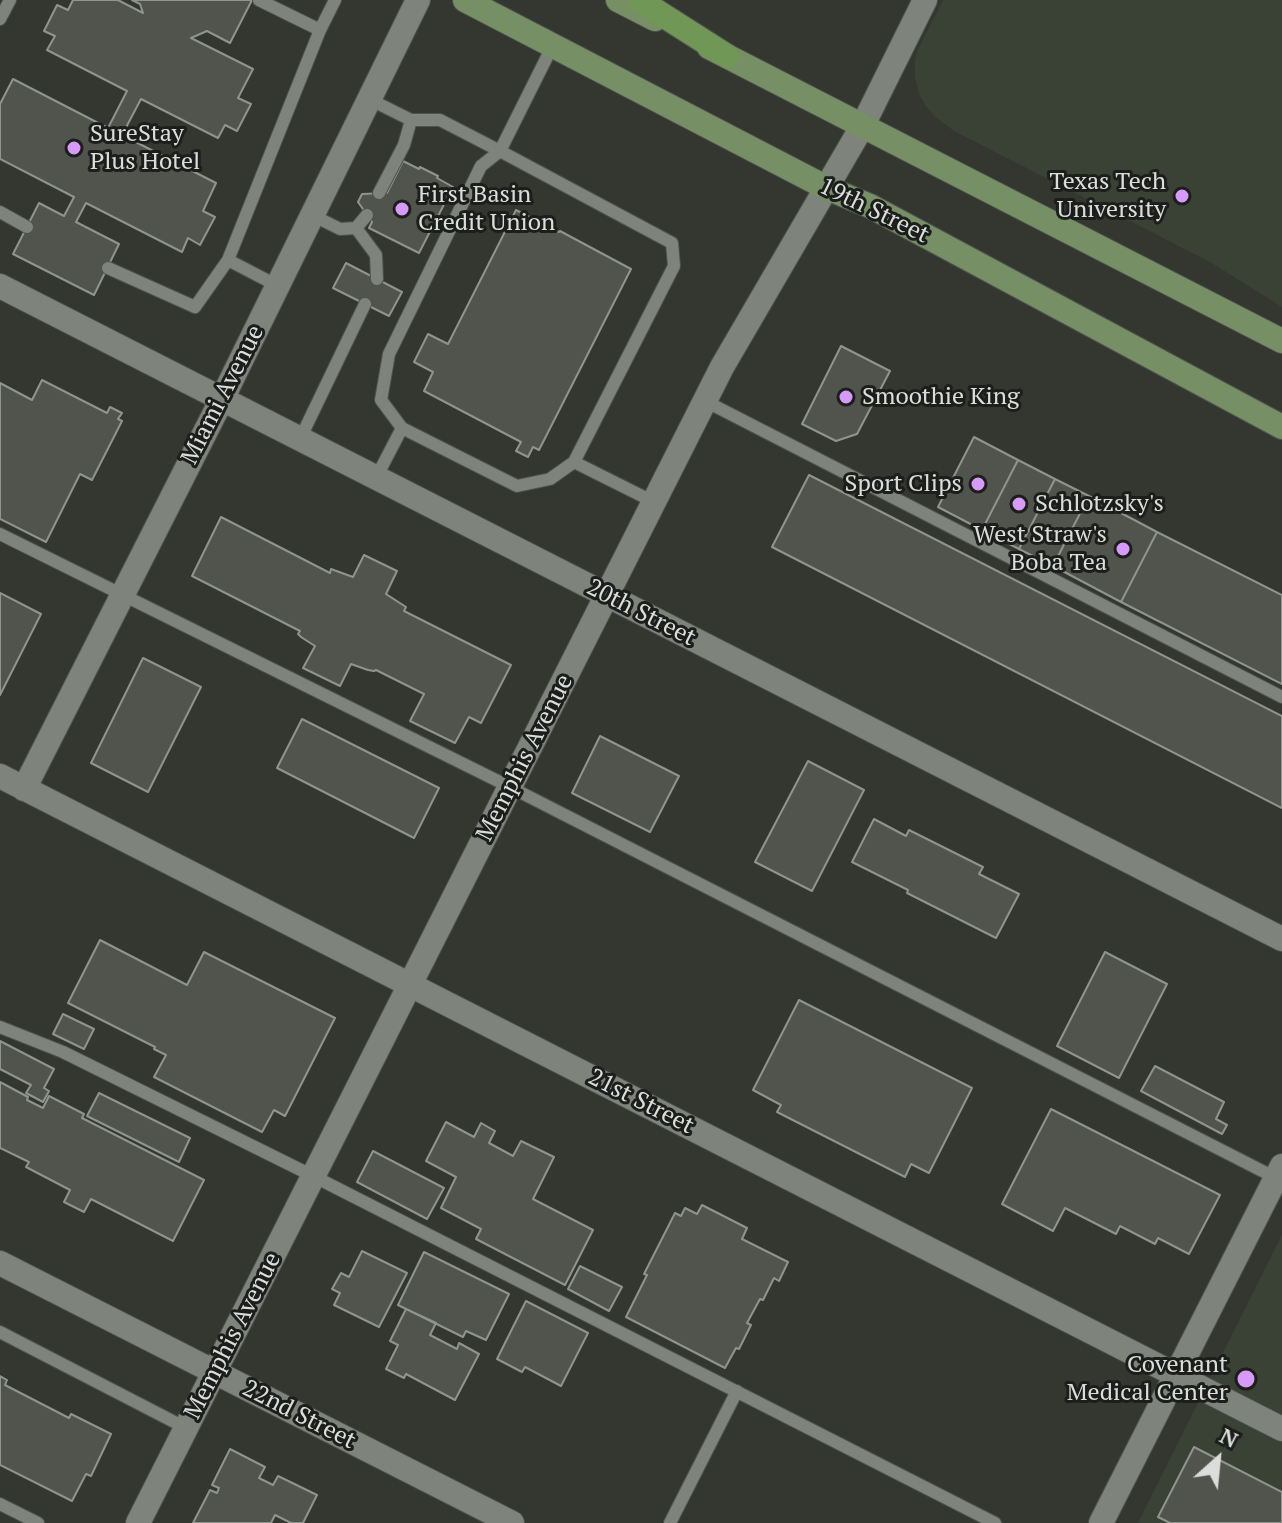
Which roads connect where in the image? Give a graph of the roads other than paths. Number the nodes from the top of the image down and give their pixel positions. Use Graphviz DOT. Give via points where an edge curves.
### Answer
graph roads {
  1 [pos="10,0"];
  2 [pos="259,0"];
  3 [pos="335,0"];
  4 [pos="418,0"];
  5 [pos="465,0"];
  6 [pos="618,0"];
  7 [pos="639,0"];
  8 [pos="925,0"];
  9 [pos="0,19"];
  10 [pos="320,30"];
  11 [pos="553,45"];
  12 [pos="727,56"];
  13 [pos="369,99"];
  14 [pos="411,120"];
  15 [pos="863,125"];
  16 [pos="500,151"];
  17 [pos="827,188"];
  18 [pos="379,193"];
  19 [pos="0,212"];
  20 [pos="312,215"];
  21 [pos="367,215"];
  22 [pos="27,227"];
  23 [pos="356,228"];
  24 [pos="228,260"];
  25 [pos="108,268"];
  26 [pos="377,279"];
  27 [pos="0,286"];
  28 [pos="278,286"];
  29 [pos="365,304"];
  30 [pos="1282,341"];
  31 [pos="222,399"];
  32 [pos="705,401"];
  33 [pos="1282,427"];
  34 [pos="402,428"];
  35 [pos="300,439"];
  36 [pos="574,462"];
  37 [pos="376,478"];
  38 [pos="654,502"];
  39 [pos="0,534"];
  40 [pos="122,595"];
  41 [pos="607,595"];
  42 [pos="1282,697"];
  43 [pos="0,776"];
  44 [pos="510,787"];
  45 [pos="24,789"];
  46 [pos="1282,939"];
  47 [pos="410,985"];
  48 [pos="0,1027"];
  49 [pos="1279,1172"];
  50 [pos="313,1176"];
  51 [pos="0,1263"];
  52 [pos="0,1332"];
  53 [pos="215,1372"];
  54 [pos="1176,1375"];
  55 [pos="737,1391"];
  56 [pos="186,1428"];
  57 [pos="1282,1429"];
  58 [pos="0,1504"];
  59 [pos="38,1523"];
  60 [pos="138,1523"];
  61 [pos="512,1523"];
  62 [pos="670,1523"];
  63 [pos="995,1523"];
  64 [pos="1101,1523"];
  1 -- 9 [label="lane"];
  2 -- 10 [label="lane"];
  3 -- 10 [label="lane"];
  4 -- 13 [label="street, Miami Avenue"];
  5 -- 11 [label="main road, 19th Street"];
  6 -- 12 [label="main road"];
  7 -- 12 [label="highway"];
  8 -- 15 [label="street, Memphis Avenue"];
  10 -- 24 [label="lane"];
  11 -- 16 [label="lane"];
  11 -- 17 [label="main road, 19th Street"];
  12 -- 15 [label="main road"];
  13 -- 14 [label="lane"];
  13 -- 20 [label="street, Miami Avenue"];
  14 -- 16 [label="lane" via="440,120"];
  14 -- 18 [label="lane"];
  15 -- 17 [label="street, Memphis Avenue"];
  15 -- 30 [label="main road"];
  16 -- 34 [label="lane" via="481,166 389,354 381,400"];
  16 -- 36 [label="lane" via="672,243 674,266"];
  17 -- 32 [label="street, Memphis Avenue"];
  17 -- 33 [label="main road, 19th Street" via="870,206"];
  19 -- 22 [label="lane"];
  20 -- 23 [label="lane" via="340,229"];
  20 -- 28 [label="street, Miami Avenue"];
  21 -- 23 [label="lane"];
  23 -- 26 [label="lane" via="376,255"];
  24 -- 25 [label="lane" via="195,307"];
  24 -- 28 [label="lane"];
  27 -- 31 [label="street, 20th Street"];
  28 -- 31 [label="street, Miami Avenue"];
  29 -- 35 [label="lane"];
  31 -- 35 [label="street, 20th Street"];
  31 -- 40 [label="street, Miami Avenue"];
  32 -- 38 [label="street, Memphis Avenue"];
  32 -- 42 [label="lane"];
  34 -- 36 [label="lane" via="517,486 550,479"];
  34 -- 37 [label="lane"];
  35 -- 37 [label="street, 20th Street"];
  36 -- 38 [label="lane"];
  37 -- 41 [label="street, 20th Street"];
  38 -- 41 [label="street, Memphis Avenue"];
  39 -- 40 [label="lane"];
  40 -- 44 [label="lane"];
  40 -- 45 [label="street, Miami Avenue"];
  41 -- 44 [label="street, Memphis Avenue"];
  41 -- 46 [label="street, 20th Street"];
  43 -- 45 [label="street, 21st Street"];
  44 -- 47 [label="street, Memphis Avenue"];
  44 -- 49 [label="lane"];
  45 -- 47 [label="street, 21st Street"];
  47 -- 50 [label="street, Memphis Avenue"];
  47 -- 54 [label="street, 21st Street"];
  48 -- 50 [label="lane" via="63,1052"];
  49 -- 54 [label="street"];
  50 -- 53 [label="street, Memphis Avenue"];
  50 -- 55 [label="lane"];
  51 -- 53 [label="street, 22nd Street"];
  52 -- 56 [label="lane"];
  53 -- 56 [label="street, Memphis Avenue"];
  53 -- 61 [label="street, 22nd Street"];
  54 -- 57 [label="street, 21st Street"];
  54 -- 64 [label="street"];
  55 -- 62 [label="lane"];
  55 -- 63 [label="lane"];
  56 -- 60 [label="street, Memphis Avenue"];
  58 -- 59 [label="lane"];
}
